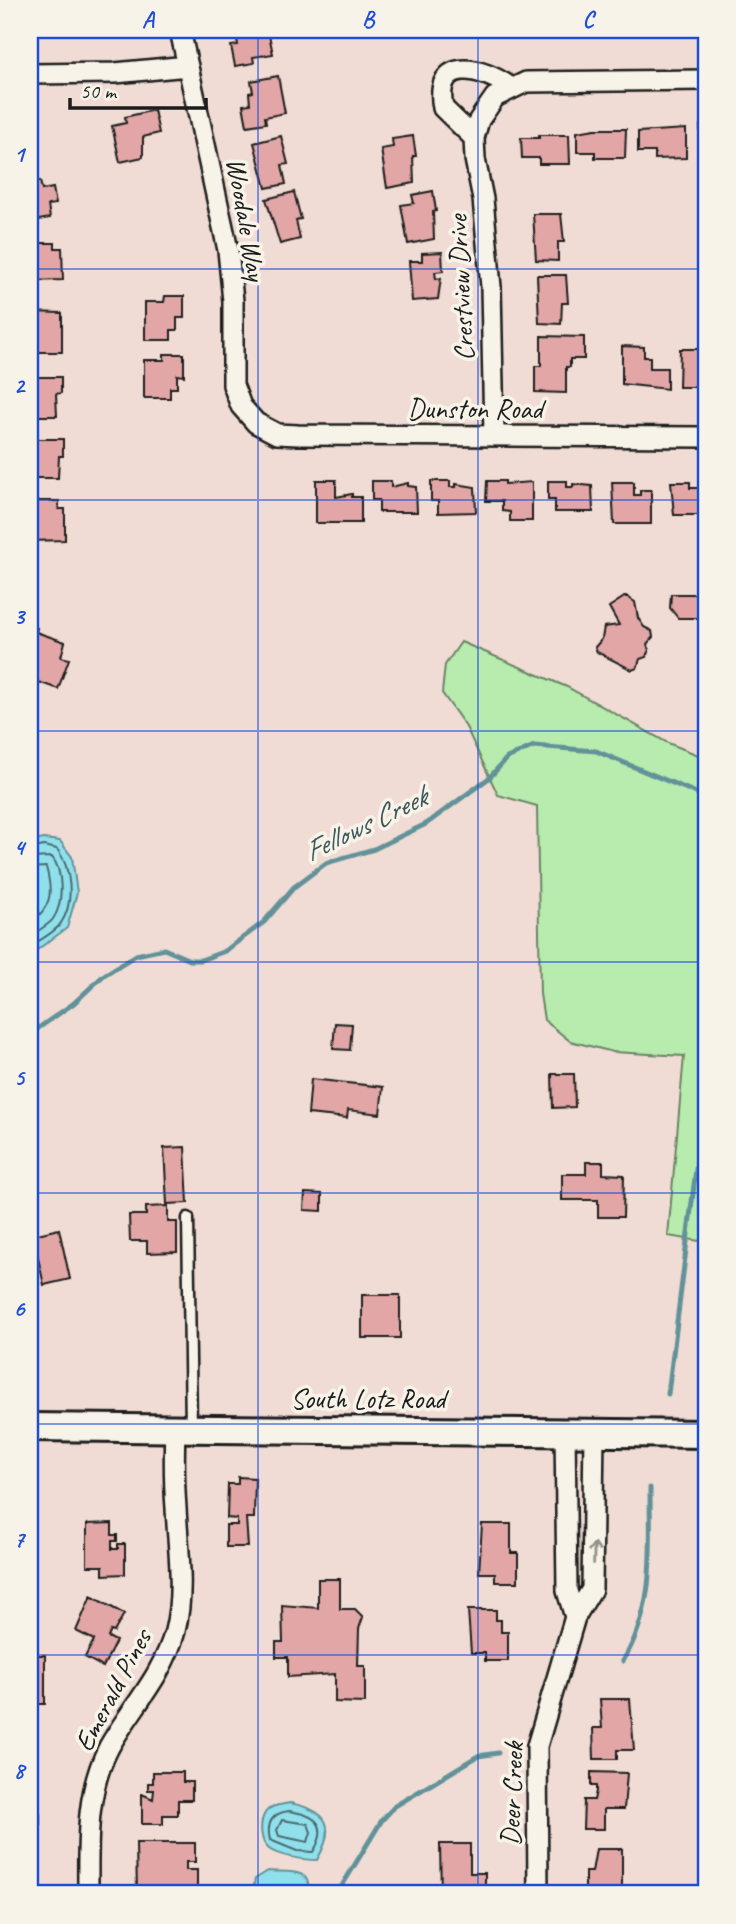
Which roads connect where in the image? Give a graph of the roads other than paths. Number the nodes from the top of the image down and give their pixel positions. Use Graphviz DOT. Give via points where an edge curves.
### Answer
graph roads {
  1 [pos="180,30"];
  2 [pos="188,66"];
  3 [pos="30,74"];
  4 [pos="706,80"];
  5 [pos="510,87"];
  6 [pos="474,138"];
  7 [pos="248,416"];
  8 [pos="494,436"];
  9 [pos="706,437"];
  10 [pos="188,1218"];
  11 [pos="30,1427"];
  12 [pos="183,1428"];
  13 [pos="565,1431"];
  14 [pos="594,1431"];
  15 [pos="706,1434"];
  16 [pos="575,1617"];
  17 [pos="88,1894"];
  18 [pos="538,1894"];
  1 -- 2 [label="street, Woodale Way"];
  2 -- 3 [label="street"];
  2 -- 7 [label="street, Woodale Way" via="228,250 233,385"];
  4 -- 5 [label="street" via="549,80"];
  5 -- 6 [label="street, Crestview Drive" via="486,108"];
  5 -- 6 [label="street" via="470,68 457,70 447,80 443,108"];
  6 -- 8 [label="street, Crestview Drive" via="491,288"];
  7 -- 8 [label="street, Dunston Road" via="277,434"];
  8 -- 9 [label="street, Dunston Road"];
  10 -- 12 [label="lane"];
  11 -- 12 [label="street, South Lotz Road"];
  12 -- 13 [label="street, South Lotz Road"];
  12 -- 17 [label="street, Emerald Pines" via="175,1498 181,1585 175,1628 161,1669 110,1746 95,1782 88,1821"];
  13 -- 14 [label="street, South Lotz Road"];
  13 -- 16 [label="street, Deer Creek" via="567,1591"];
  14 -- 15 [label="street, South Lotz Road"];
  16 -- 14 [label="street, Deer Creek, one-way" via="592,1589"];
  16 -- 18 [label="street, Deer Creek" via="537,1746"];
}
